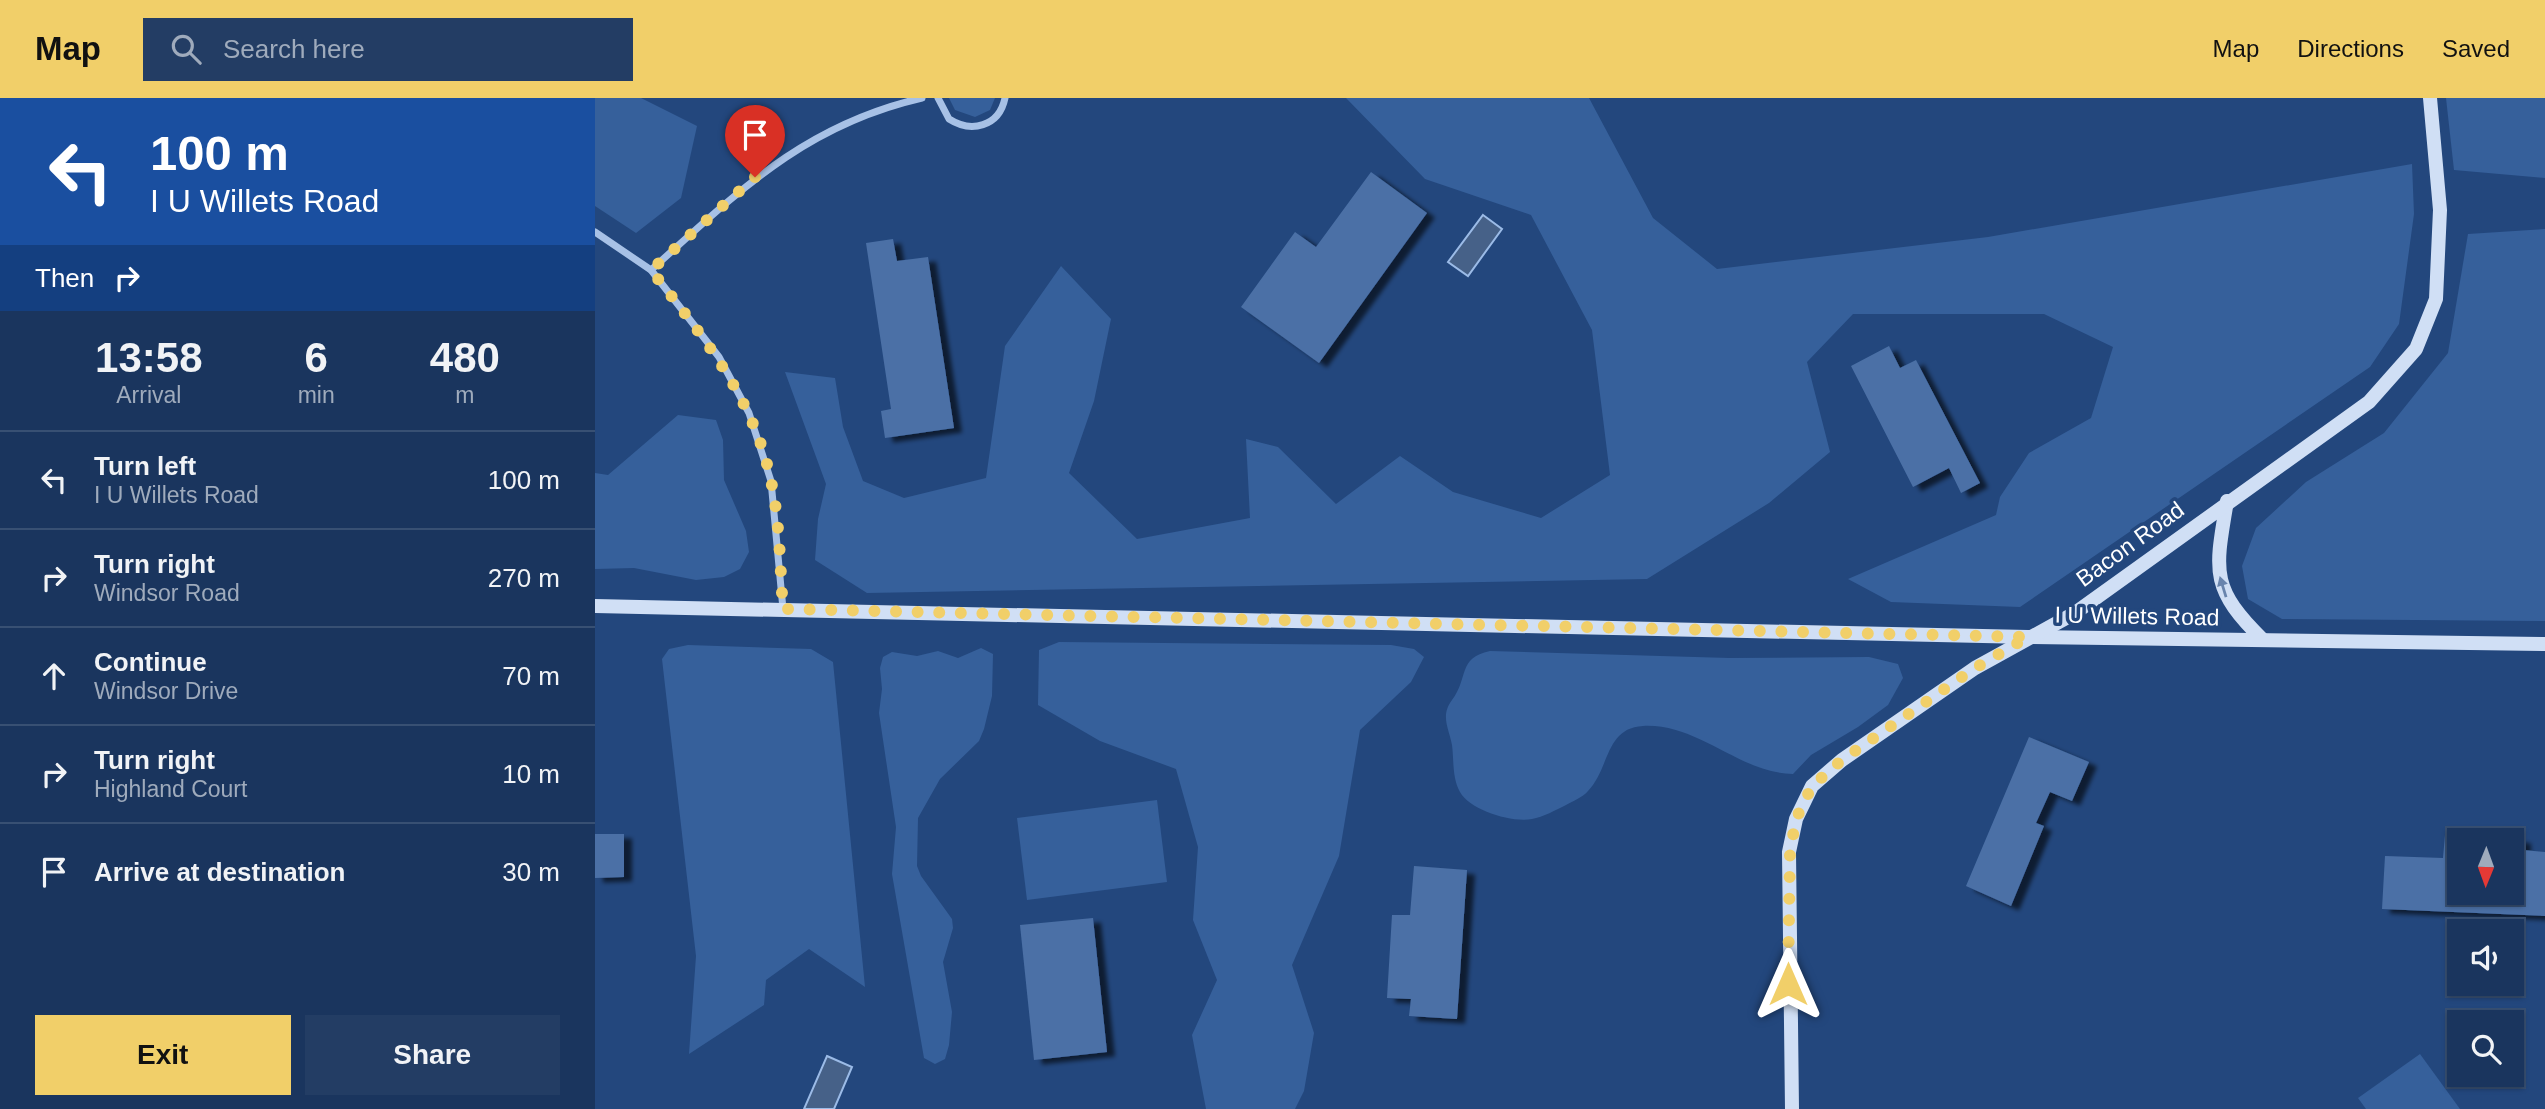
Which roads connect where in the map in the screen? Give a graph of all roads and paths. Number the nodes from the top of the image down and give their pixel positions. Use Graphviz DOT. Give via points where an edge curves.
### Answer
graph roads {
  1 [pos="922,98"];
  2 [pos="939,98"];
  3 [pos="1005,98"];
  4 [pos="2430,98"];
  5 [pos="595,232"];
  6 [pos="651,270"];
  7 [pos="2227,501"];
  8 [pos="595,606"];
  9 [pos="783,609"];
  10 [pos="2028,637"];
  11 [pos="2263,640"];
  12 [pos="2545,644"];
  13 [pos="1792,1109"];
  1 -- 6 [label="street" via="864,114 791,152 755,177"];
  2 -- 3 [label="street" via="949,119 968,127 990,122"];
  4 -- 7 [label="street, Bacon Road" via="2441,210 2436,299 2416,349 2369,401"];
  5 -- 6 [label="street"];
  6 -- 9 [label="street" via="719,357 749,413 771,481"];
  7 -- 10 [label="street, Bacon Road" via="2075,613"];
  11 -- 7 [label="street, one-way" via="2233,610 2220,578"];
  8 -- 9 [label="street, I U Willets Road"];
  9 -- 10 [label="street, I U Willets Road"];
  10 -- 11 [label="street, I U Willets Road"];
  10 -- 13 [label="street, Bacon Road" via="1853,752 1812,786 1796,819 1790,852"];
  11 -- 12 [label="street, I U Willets Road"];
}
